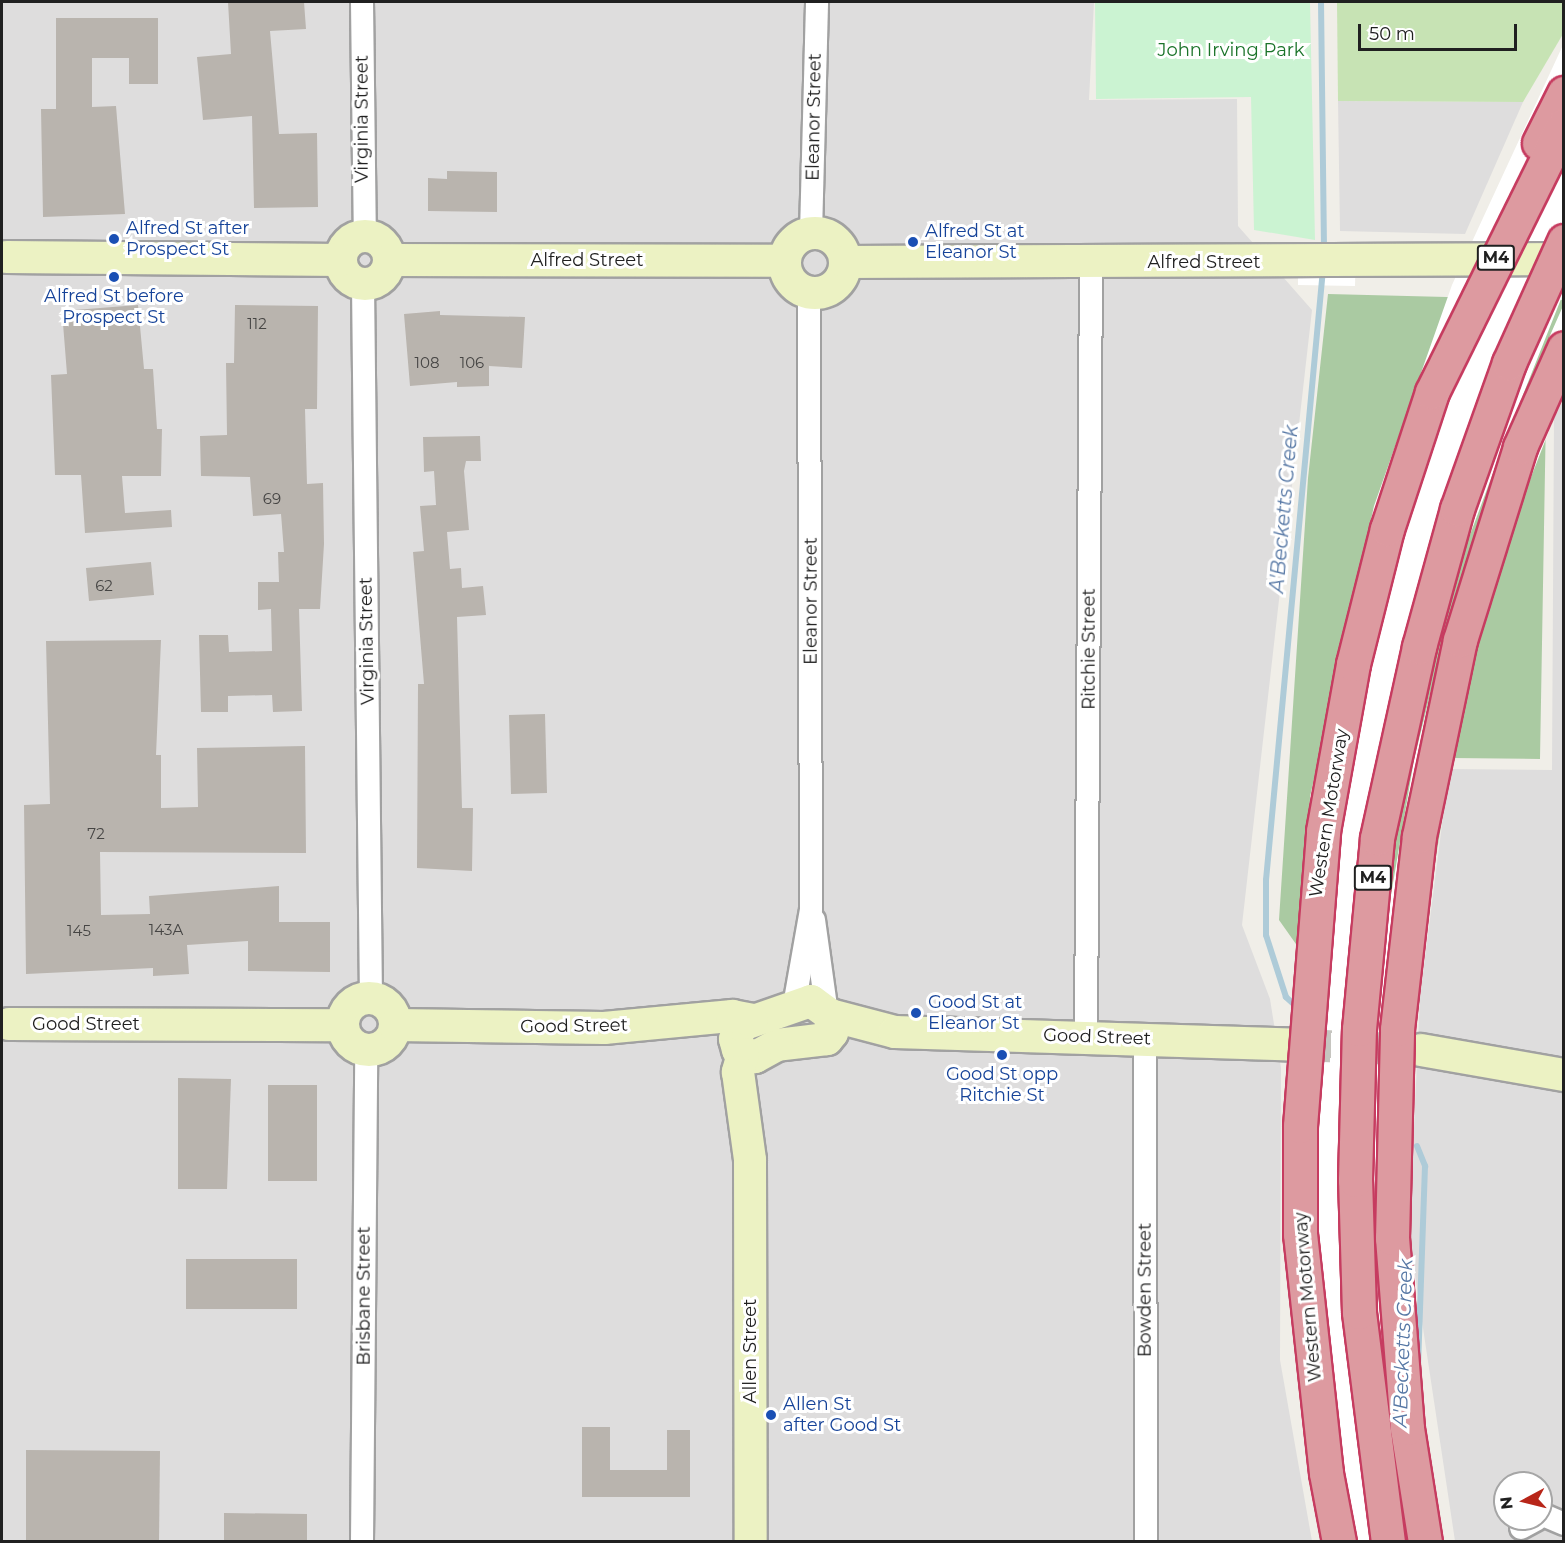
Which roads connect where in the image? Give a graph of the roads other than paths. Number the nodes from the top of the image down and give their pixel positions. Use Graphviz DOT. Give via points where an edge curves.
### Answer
graph roads {
  1 [pos="362,2"];
  2 [pos="817,2"];
  3 [pos="1563,93"];
  4 [pos="1563,125"];
  5 [pos="811,232"];
  6 [pos="365,236"];
  7 [pos="1563,241"];
  8 [pos="3,257"];
  9 [pos="1563,259"];
  10 [pos="340,260"];
  11 [pos="389,260"];
  12 [pos="785,261"];
  13 [pos="845,262"];
  14 [pos="1091,262"];
  15 [pos="363,284"];
  16 [pos="809,292"];
  17 [pos="1563,348"];
  18 [pos="1432,392"];
  19 [pos="811,910"];
  20 [pos="370,998"];
  21 [pos="794,1006"];
  22 [pos="825,1021"];
  23 [pos="4,1025"];
  24 [pos="342,1025"];
  25 [pos="396,1025"];
  26 [pos="1086,1036"];
  27 [pos="1145,1038"];
  28 [pos="750,1042"];
  29 [pos="1299,1045"];
  30 [pos="1421,1050"];
  31 [pos="366,1051"];
  32 [pos="1563,1075"];
  33 [pos="362,1542"];
  34 [pos="751,1542"];
  35 [pos="1146,1542"];
  36 [pos="1339,1542"];
  37 [pos="1388,1542"];
  38 [pos="1425,1542"];
  1 -- 6 [label="street, Virginia Street"];
  2 -- 5 [label="street, Eleanor Street"];
  3 -- 18 [label="highway, bridge" via="1486,253"];
  4 -- 18 [label="highway, Western Motorway / M4, bridge"];
  5 -- 12 [label="street" via="796,239"];
  5 -- 13 [label="street" via="838,243"];
  6 -- 10 [label="street" via="350,240"];
  6 -- 11 [label="street" via="384,246"];
  7 -- 37 [label="highway, M4, bridge" via="1509,363 1457,509 1419,647 1377,838 1359,1029 1355,1180 1359,1312"];
  8 -- 10 [label="street"];
  9 -- 14 [label="street, Alfred Street"];
  10 -- 15 [label="street" via="346,275"];
  11 -- 12 [label="street, Alfred Street"];
  11 -- 15 [label="street" via="380,278"];
  12 -- 16 [label="street" via="794,284"];
  13 -- 14 [label="street, Alfred Street"];
  13 -- 16 [label="street" via="834,286"];
  14 -- 26 [label="street, Ritchie Street"];
  15 -- 20 [label="street, Virginia Street"];
  16 -- 19 [label="street, Eleanor Street"];
  17 -- 38 [label="highway, M4, bridge" via="1520,447 1460,640 1418,847 1397,1029 1392,1238 1407,1428"];
  18 -- 36 [label="highway, Western Motorway / M4, bridge" via="1387,529 1353,664 1323,831 1315,909 1300,1126 1300,1234 1326,1473"];
  19 -- 21 [label="street, Eleanor Street"];
  19 -- 22 [label="street, Eleanor Street" via="819,937"];
  20 -- 24 [label="street" via="354,1002"];
  20 -- 25 [label="street" via="391,1010"];
  21 -- 22 [label="street" via="811,1000"];
  21 -- 28 [label="street"];
  22 -- 26 [label="street, Good Street" via="895,1032"];
  22 -- 28 [label="street" via="788,1043"];
  23 -- 24 [label="street, Good Street"];
  24 -- 31 [label="street" via="350,1042"];
  25 -- 28 [label="street, Good Street" via="604,1028"];
  25 -- 31 [label="street" via="390,1041"];
  26 -- 27 [label="street, Good Street"];
  27 -- 29 [label="street, Good Street"];
  27 -- 35 [label="street, Bowden Street"];
  28 -- 34 [label="street, Allen Street"];
  30 -- 32 [label="street"];
  31 -- 33 [label="street, Brisbane Street"];
}
